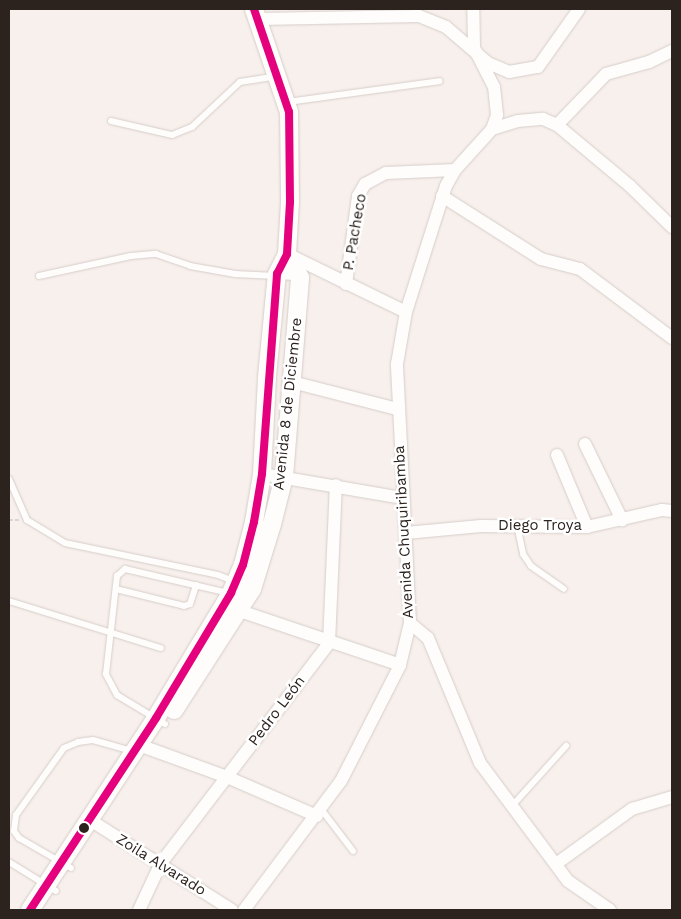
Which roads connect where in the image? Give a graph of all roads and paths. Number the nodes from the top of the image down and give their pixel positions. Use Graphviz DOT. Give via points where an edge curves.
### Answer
graph roads {
  1 [pos="473,9"];
  2 [pos="579,9"];
  3 [pos="257,14"];
  4 [pos="474,48"];
  5 [pos="672,51"];
  6 [pos="278,76"];
  7 [pos="440,82"];
  8 [pos="286,103"];
  9 [pos="111,121"];
  10 [pos="558,125"];
  11 [pos="492,129"];
  12 [pos="455,170"];
  13 [pos="442,196"];
  14 [pos="672,228"];
  15 [pos="287,254"];
  16 [pos="277,274"];
  17 [pos="39,276"];
  18 [pos="300,278"];
  19 [pos="346,284"];
  20 [pos="406,312"];
  21 [pos="672,338"];
  22 [pos="292,382"];
  23 [pos="397,409"];
  24 [pos="585,444"];
  25 [pos="557,455"];
  26 [pos="262,474"];
  27 [pos="284,478"];
  28 [pos="9,479"];
  29 [pos="336,485"];
  30 [pos="403,498"];
  31 [pos="672,511"];
  32 [pos="622,520"];
  33 [pos="517,525"];
  34 [pos="587,527"];
  35 [pos="406,534"];
  36 [pos="196,585"];
  37 [pos="116,589"];
  38 [pos="564,589"];
  39 [pos="238,597"];
  40 [pos="9,601"];
  41 [pos="410,623"];
  42 [pos="111,633"];
  43 [pos="329,643"];
  44 [pos="162,648"];
  45 [pos="400,665"];
  46 [pos="161,721"];
  47 [pos="566,746"];
  48 [pos="141,749"];
  49 [pos="227,777"];
  50 [pos="672,797"];
  51 [pos="512,806"];
  52 [pos="319,813"];
  53 [pos="94,823"];
  54 [pos="353,851"];
  55 [pos="9,862"];
  56 [pos="161,863"];
  57 [pos="556,864"];
  58 [pos="67,865"];
  59 [pos="51,889"];
  60 [pos="30,910"];
  61 [pos="43,910"];
  62 [pos="139,910"];
  63 [pos="232,910"];
  64 [pos="244,910"];
  65 [pos="610,910"];
  1 -- 4 [label="street"];
  2 -- 4 [label="street" via="543,62 530,70 509,72 488,63"];
  3 -- 4 [label="street" via="420,16 446,26"];
  3 -- 6 [label="main road, Avenida 8 de Diciembre"];
  4 -- 11 [label="street" via="494,87 496,116"];
  5 -- 10 [label="street" via="649,62 606,74"];
  6 -- 8 [label="main road, Avenida 8 de Diciembre"];
  6 -- 9 [label="lane" via="240,82 192,127 172,135"];
  7 -- 8 [label="lane"];
  8 -- 15 [label="main road, Avenida 8 de Diciembre" via="290,185"];
  10 -- 11 [label="street" via="543,119 518,121"];
  10 -- 14 [label="street" via="630,186"];
  11 -- 12 [label="street, Avenida Chuquiribamba"];
  12 -- 13 [label="street, Avenida Chuquiribamba"];
  12 -- 19 [label="street, P. Pacheco" via="386,173 365,184 358,196"];
  13 -- 20 [label="street, Avenida Chuquiribamba"];
  13 -- 21 [label="street" via="541,259 580,269"];
  15 -- 16 [label="main road, Avenida 8 de Diciembre"];
  15 -- 18 [label="main road"];
  15 -- 19 [label="street"];
  16 -- 17 [label="lane" via="235,274 190,266 156,254 131,256"];
  16 -- 18 [label="lane"];
  16 -- 26 [label="main road, Avenida 8 de Diciembre"];
  18 -- 22 [label="main road, Avenida 8 de Diciembre"];
  19 -- 20 [label="street"];
  20 -- 23 [label="street, Avenida Chuquiribamba" via="397,364"];
  22 -- 23 [label="street"];
  22 -- 27 [label="main road, Avenida 8 de Diciembre"];
  23 -- 30 [label="street, Avenida Chuquiribamba"];
  24 -- 32 [label="street"];
  25 -- 34 [label="street"];
  26 -- 27 [label="street"];
  26 -- 39 [label="main road, Avenida 8 de Diciembre"];
  27 -- 29 [label="street"];
  27 -- 39 [label="main road, Avenida 8 de Diciembre" via="265,553"];
  28 -- 39 [label="lane" via="27,520 65,543 218,575"];
  29 -- 30 [label="street"];
  29 -- 43 [label="street"];
  30 -- 35 [label="street, Avenida Chuquiribamba"];
  31 -- 32 [label="street, Diego Troya" via="662,510"];
  32 -- 34 [label="street, Diego Troya"];
  33 -- 34 [label="street, Diego Troya"];
  33 -- 35 [label="street, Diego Troya"];
  33 -- 38 [label="lane" via="523,554 531,566"];
  35 -- 41 [label="street, Avenida Chuquiribamba"];
  36 -- 37 [label="lane" via="190,604 184,606"];
  36 -- 37 [label="lane" via="125,569 117,576"];
  36 -- 39 [label="lane"];
  37 -- 42 [label="lane"];
  39 -- 43 [label="street"];
  39 -- 46 [label="main road, Avenida 8 de Diciembre"];
  40 -- 42 [label="lane"];
  41 -- 45 [label="street, Avenida Chuquiribamba"];
  41 -- 51 [label="street" via="428,638 476,756"];
  42 -- 44 [label="lane"];
  42 -- 46 [label="lane" via="106,674 110,685 117,695"];
  43 -- 45 [label="street"];
  43 -- 49 [label="street, Pedro León"];
  45 -- 52 [label="street, Avenida Chuquiribamba" via="341,780"];
  46 -- 48 [label="main road, Avenida 8 de Diciembre"];
  47 -- 51 [label="lane"];
  48 -- 49 [label="street"];
  48 -- 53 [label="main road, Avenida 8 de Diciembre"];
  48 -- 58 [label="lane" via="93,740 64,748 21,808 13,823 19,838"];
  49 -- 52 [label="street"];
  49 -- 56 [label="street, Pedro León"];
  50 -- 57 [label="street" via="632,809"];
  51 -- 57 [label="street"];
  52 -- 54 [label="lane"];
  52 -- 64 [label="street, Avenida Chuquiribamba"];
  53 -- 56 [label="street, Zoila Alvarado"];
  53 -- 58 [label="main road, Avenida 8 de Diciembre"];
  55 -- 59 [label="lane"];
  56 -- 62 [label="street, Pedro León"];
  56 -- 63 [label="street, Zoila Alvarado"];
  57 -- 65 [label="street" via="568,881"];
  58 -- 59 [label="main road, Avenida 8 de Diciembre"];
  59 -- 60 [label="main road, Avenida 8 de Diciembre"];
  59 -- 61 [label="main road, Avenida 8 de Diciembre"];
}
